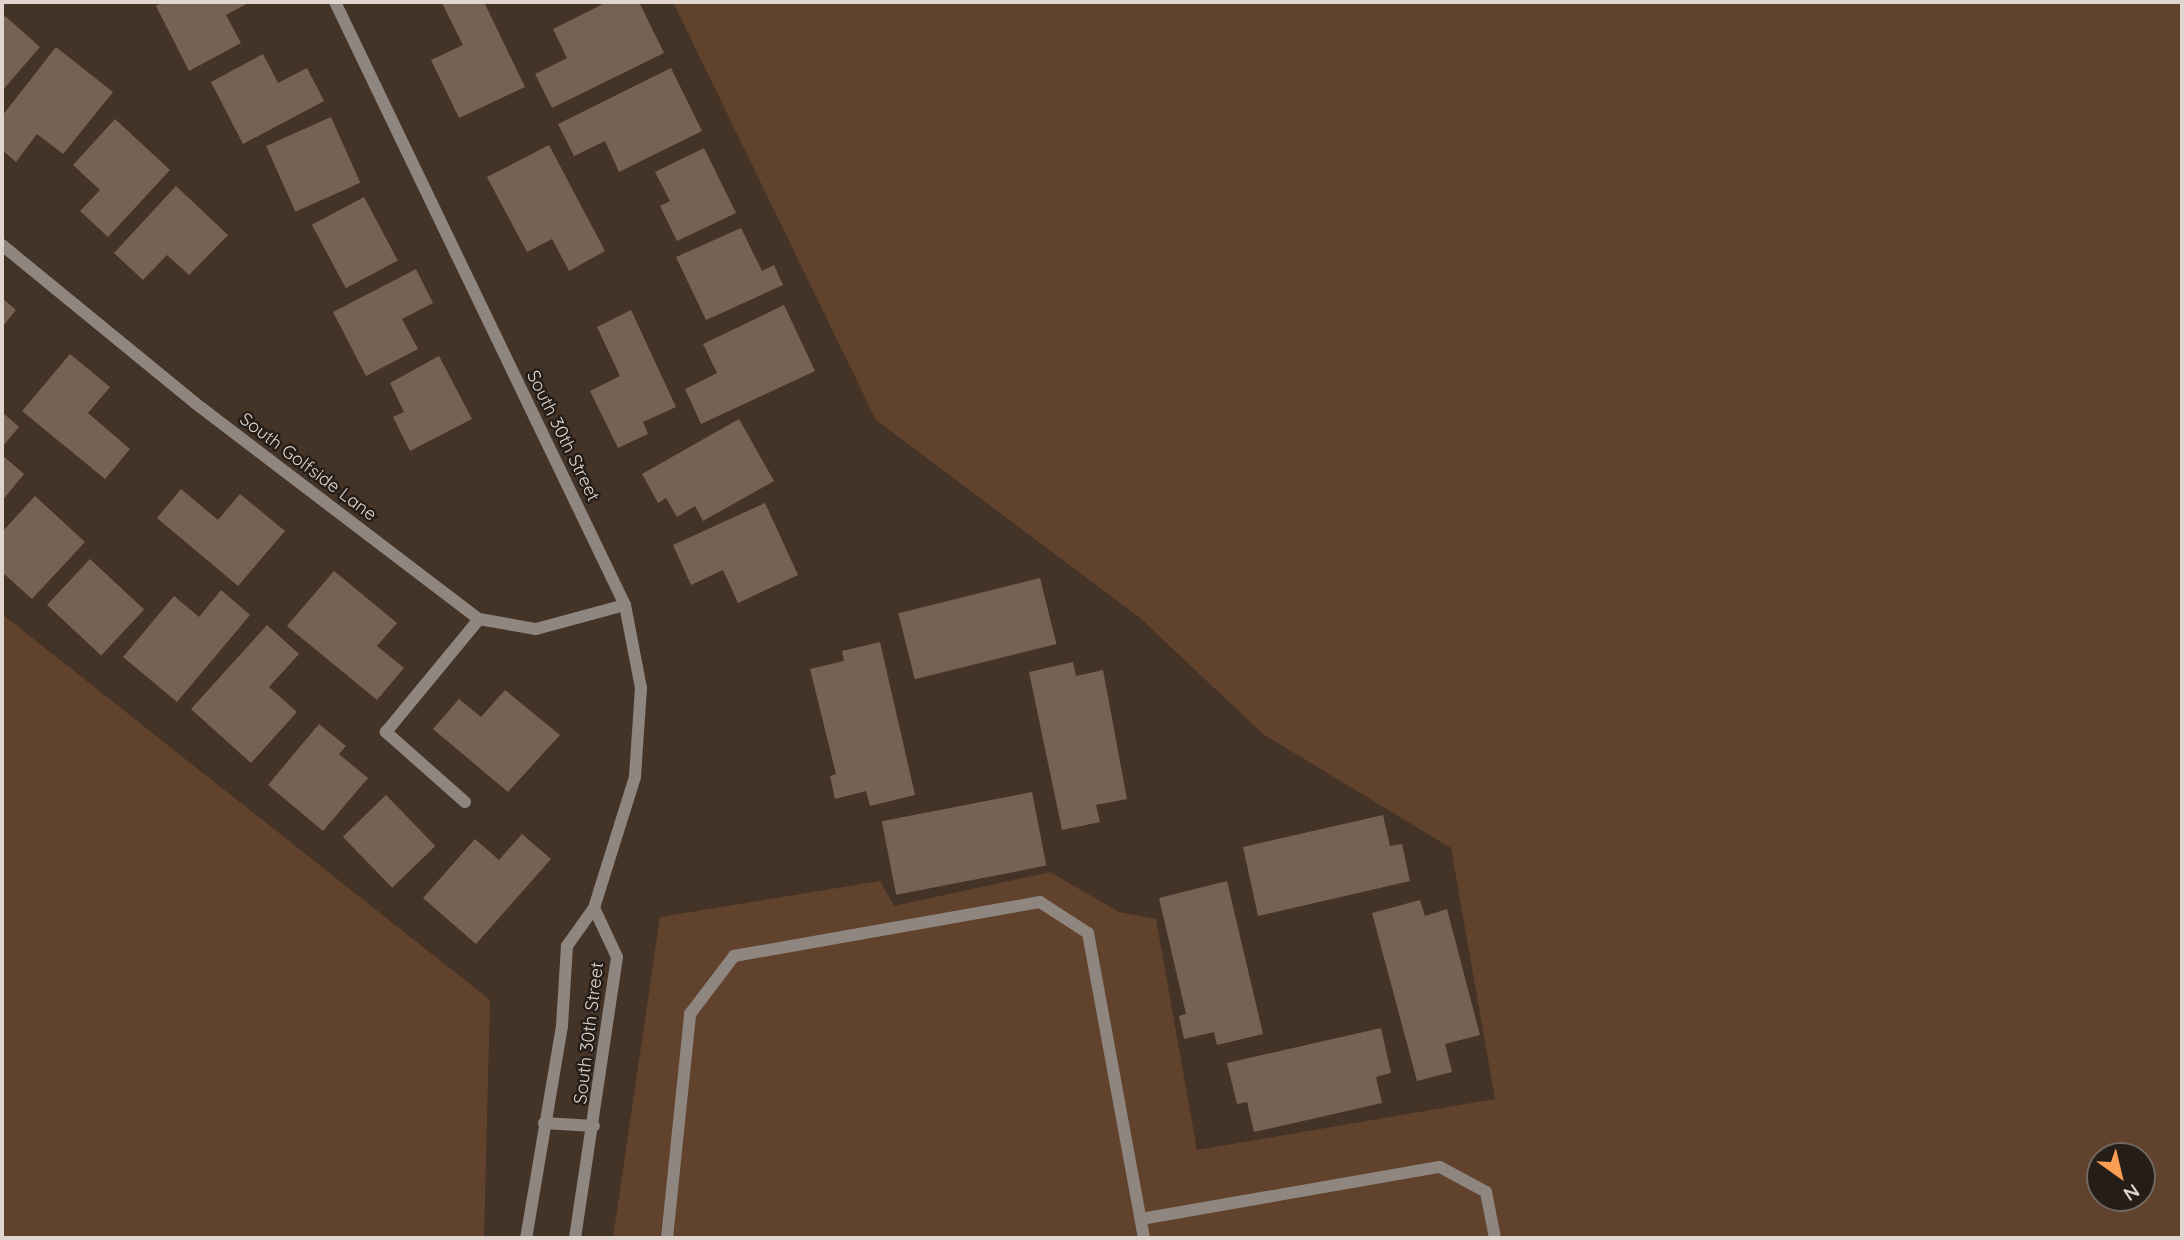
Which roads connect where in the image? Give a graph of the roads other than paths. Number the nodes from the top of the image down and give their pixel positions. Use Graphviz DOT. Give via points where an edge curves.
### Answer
graph roads {
  1 [pos="335,2"];
  2 [pos="2,245"];
  3 [pos="625,605"];
  4 [pos="479,619"];
  5 [pos="465,802"];
  6 [pos="594,908"];
  7 [pos="544,1122"];
  8 [pos="594,1126"];
  9 [pos="1141,1219"];
  10 [pos="526,1238"];
  11 [pos="575,1238"];
  12 [pos="667,1238"];
  13 [pos="1144,1238"];
  14 [pos="1495,1238"];
  1 -- 3 [label="street, South 30th Street"];
  2 -- 4 [label="street, South Golfside Lane" via="195,403"];
  3 -- 4 [label="street, South Golfside Lane" via="536,629"];
  3 -- 6 [label="street, South 30th Street" via="641,688 635,777"];
  4 -- 5 [label="street" via="386,732"];
  6 -- 7 [label="street, South 30th Street" via="567,946 562,1026"];
  6 -- 8 [label="street, South 30th Street" via="617,957"];
  7 -- 8 [label="street, South 30th Street"];
  7 -- 10 [label="street, South 30th Street"];
  8 -- 11 [label="street, South 30th Street"];
  9 -- 12 [label="street" via="1088,933 1040,902 734,956 690,1014"];
  9 -- 13 [label="street"];
  9 -- 14 [label="street" via="1440,1167 1486,1192"];
}
